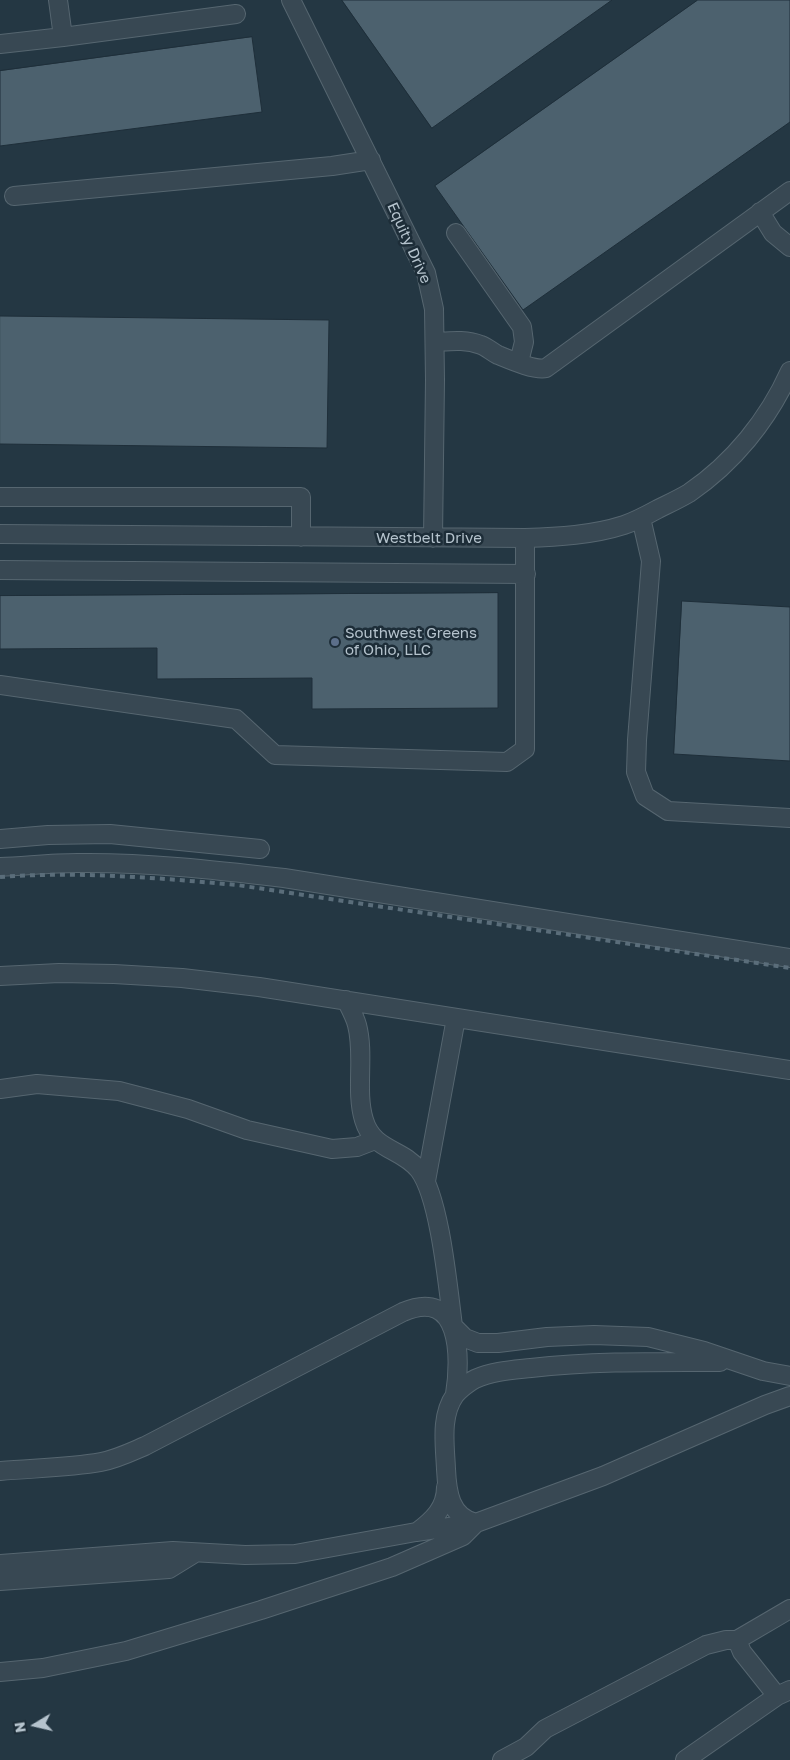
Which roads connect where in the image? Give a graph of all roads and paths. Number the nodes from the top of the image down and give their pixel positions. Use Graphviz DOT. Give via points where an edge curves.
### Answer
graph roads {
  1 [pos="58,0"];
  2 [pos="291,0"];
  3 [pos="236,14"];
  4 [pos="62,37"];
  5 [pos="0,44"];
  6 [pos="371,160"];
  7 [pos="790,191"];
  8 [pos="14,196"];
  9 [pos="760,212"];
  10 [pos="456,233"];
  11 [pos="790,247"];
  12 [pos="435,342"];
  13 [pos="519,362"];
  14 [pos="789,374"];
  15 [pos="0,496"];
  16 [pos="641,518"];
  17 [pos="0,534"];
  18 [pos="301,537"];
  19 [pos="433,538"];
  20 [pos="525,538"];
  21 [pos="0,570"];
  22 [pos="526,574"];
  23 [pos="0,685"];
  24 [pos="790,818"];
  25 [pos="0,839"];
  26 [pos="260,849"];
  27 [pos="0,867"];
  28 [pos="790,958"];
  29 [pos="0,976"];
  30 [pos="346,1000"];
  31 [pos="456,1018"];
  32 [pos="790,1070"];
  33 [pos="0,1089"];
  34 [pos="375,1140"];
  35 [pos="426,1180"];
  36 [pos="453,1326"];
  37 [pos="736,1362"];
  38 [pos="790,1376"];
  39 [pos="455,1394"];
  40 [pos="790,1396"];
  41 [pos="0,1471"];
  42 [pos="446,1479"];
  43 [pos="476,1523"];
  44 [pos="416,1532"];
  45 [pos="195,1553"];
  46 [pos="0,1564"];
  47 [pos="0,1581"];
  48 [pos="790,1609"];
  49 [pos="736,1640"];
  50 [pos="0,1672"];
  51 [pos="784,1693"];
  52 [pos="502,1760"];
  53 [pos="685,1760"];
  1 -- 4 [label="street"];
  2 -- 6 [label="street, Equity Drive"];
  3 -- 4 [label="street"];
  4 -- 5 [label="street"];
  6 -- 8 [label="street"];
  6 -- 12 [label="street, Equity Drive" via="426,273 434,309"];
  7 -- 9 [label="street"];
  9 -- 11 [label="street" via="773,233"];
  9 -- 13 [label="street" via="546,368"];
  10 -- 13 [label="street" via="522,327 524,342"];
  12 -- 13 [label="street" via="464,341 481,345"];
  12 -- 19 [label="street, Equity Drive"];
  14 -- 16 [label="street, Westbelt Drive" via="752,434 723,465 688,493"];
  15 -- 18 [label="street" via="301,497"];
  16 -- 20 [label="street, Westbelt Drive" via="602,531"];
  16 -- 24 [label="street" via="650,561 636,772 645,796 668,811"];
  17 -- 18 [label="street, Westbelt Drive"];
  18 -- 19 [label="street, Westbelt Drive"];
  19 -- 20 [label="street, Westbelt Drive"];
  20 -- 22 [label="street"];
  21 -- 22 [label="street"];
  22 -- 23 [label="street" via="525,749 507,762 275,755 236,719"];
  25 -- 26 [label="street" via="110,834"];
  27 -- 28 [label="street" via="76,863 224,871"];
  29 -- 30 [label="street" via="59,973 182,978"];
  30 -- 31 [label="street"];
  30 -- 34 [label="street" via="357,1025 360,1044 363,1119"];
  31 -- 32 [label="street"];
  31 -- 35 [label="street"];
  33 -- 34 [label="street" via="37,1084 119,1091 188,1109 247,1130 332,1149 357,1147"];
  34 -- 35 [label="street" via="409,1160"];
  35 -- 36 [label="street" via="438,1230"];
  36 -- 37 [label="street" via="465,1338 478,1343 594,1335 648,1337"];
  36 -- 39 [label="street" via="458,1359"];
  36 -- 41 [label="street" via="436,1309 412,1308 125,1455 102,1462"];
  37 -- 38 [label="street"];
  37 -- 39 [label="street" via="569,1364 498,1372 474,1379"];
  39 -- 42 [label="street" via="446,1414"];
  40 -- 43 [label="street" via="603,1476"];
  42 -- 43 [label="street" via="456,1512 467,1521"];
  42 -- 44 [label="street" via="443,1505 433,1519"];
  43 -- 44 [label="street"];
  43 -- 50 [label="street" via="463,1536 392,1567 261,1610 117,1653 44,1668"];
  44 -- 45 [label="street" via="295,1554"];
  45 -- 46 [label="street" via="173,1551"];
  45 -- 47 [label="street" via="169,1569"];
  48 -- 49 [label="street"];
  49 -- 51 [label="street" via="742,1652"];
  49 -- 52 [label="street" via="706,1645 545,1729 526,1746"];
  51 -- 53 [label="street"];
}
